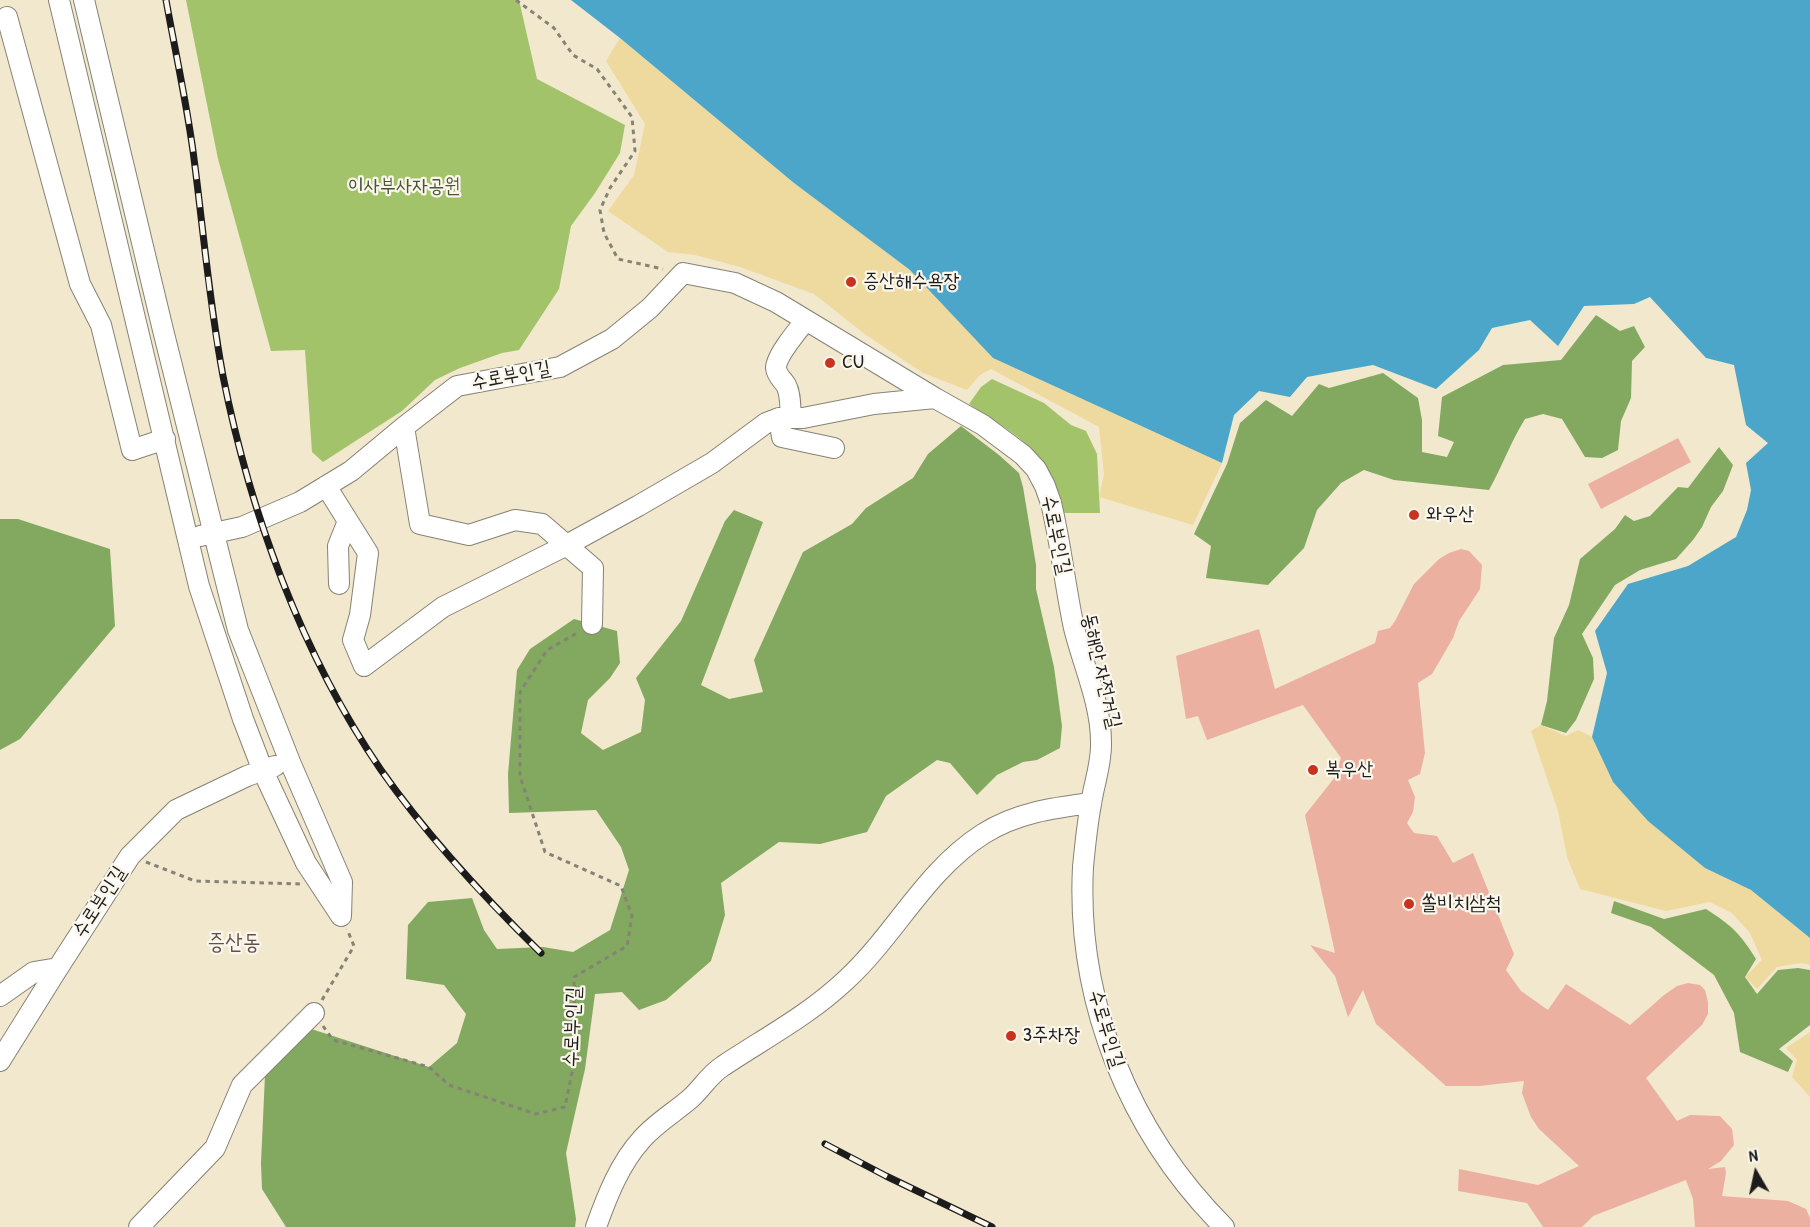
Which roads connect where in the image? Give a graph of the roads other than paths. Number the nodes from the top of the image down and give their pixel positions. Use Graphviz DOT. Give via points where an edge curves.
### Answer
graph roads {
  1 [pos="59,0"];
  2 [pos="84,0"];
  3 [pos="7,16"];
  4 [pos="806,320"];
  5 [pos="935,399"];
  6 [pos="785,418"];
  7 [pos="404,428"];
  8 [pos="165,439"];
  9 [pos="834,448"];
  10 [pos="326,486"];
  11 [pos="348,521"];
  12 [pos="214,533"];
  13 [pos="188,539"];
  14 [pos="566,546"];
  15 [pos="339,584"];
  16 [pos="592,624"];
  17 [pos="290,762"];
  18 [pos="262,771"];
  19 [pos="1091,803"];
  20 [pos="58,968"];
  21 [pos="0,996"];
  22 [pos="314,1013"];
  23 [pos="0,1060"];
  24 [pos="139,1227"];
  25 [pos="596,1227"];
  26 [pos="1224,1227"];
  1 -- 8 [label="street"];
  2 -- 12 [label="street"];
  3 -- 8 [label="street" via="80,284 101,325 132,450"];
  4 -- 5 [label="street, 수로부인길"];
  4 -- 6 [label="street" via="776,366 790,394"];
  4 -- 7 [label="street, 수로부인길" via="735,283 683,273 651,308 612,339 560,367 457,386"];
  5 -- 6 [label="street"];
  5 -- 19 [label="street, 수로부인길" via="983,424 1006,442 1036,469 1045,486 1056,522 1074,626 1100,724 1101,758"];
  6 -- 9 [label="street" via="782,437"];
  6 -- 14 [label="street" via="766,423 712,463"];
  7 -- 10 [label="street, 수로부인길"];
  7 -- 14 [label="street" via="420,524 469,535 516,520 542,524"];
  8 -- 13 [label="street"];
  10 -- 11 [label="street"];
  10 -- 12 [label="street, 수로부인길" via="252,523"];
  11 -- 14 [label="street" via="368,553 353,640 364,666 443,607"];
  11 -- 15 [label="street" via="338,546"];
  12 -- 13 [label="street, 수로부인길"];
  12 -- 17 [label="street" via="238,630"];
  13 -- 18 [label="street"];
  14 -- 16 [label="street" via="592,568"];
  17 -- 18 [label="street"];
  17 -- 18 [label="street" via="342,882 341,916 306,863"];
  18 -- 20 [label="street, 수로부인길" via="176,810 130,856"];
  19 -- 25 [label="street" via="1018,816 962,850 827,998 720,1067 693,1096 643,1138 629,1154"];
  19 -- 26 [label="street, 수로부인길" via="1083,868 1086,948 1094,996 1110,1051 1144,1124 1184,1181"];
  20 -- 21 [label="street" via="34,972"];
  20 -- 23 [label="street, 수로부인길"];
  22 -- 24 [label="street" via="242,1085 215,1148"];
}
